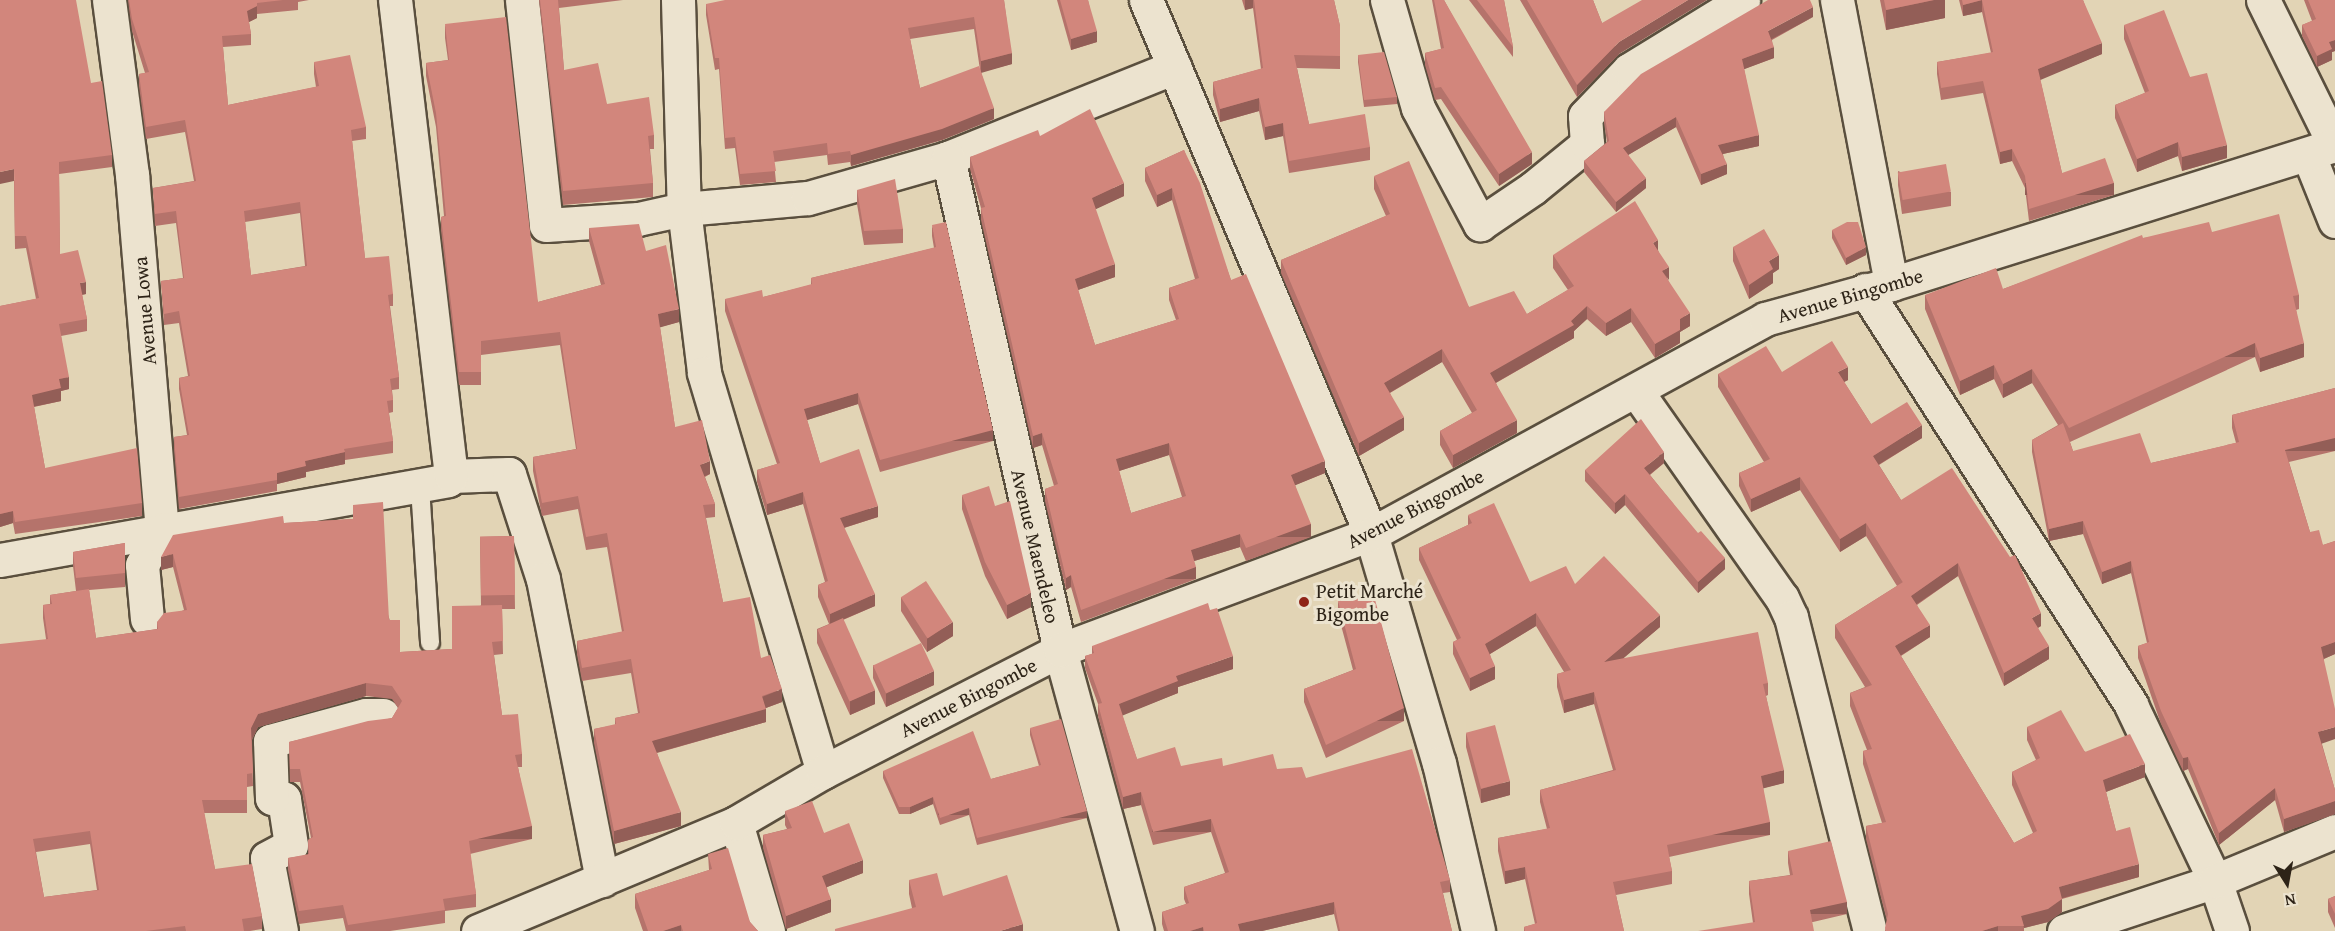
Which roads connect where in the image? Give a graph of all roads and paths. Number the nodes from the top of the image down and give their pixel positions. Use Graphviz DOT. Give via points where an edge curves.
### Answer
graph roads {
  1 [pos="109,0"];
  2 [pos="395,0"];
  3 [pos="522,0"];
  4 [pos="678,0"];
  5 [pos="1146,0"];
  6 [pos="1387,0"];
  7 [pos="1743,0"];
  8 [pos="1837,0"];
  9 [pos="2263,0"];
  10 [pos="1174,68"];
  11 [pos="2326,149"];
  12 [pos="948,158"];
  13 [pos="684,209"];
  14 [pos="2335,221"];
  15 [pos="1878,287"];
  16 [pos="1637,392"];
  17 [pos="451,476"];
  18 [pos="420,487"];
  19 [pos="162,529"];
  20 [pos="1371,534"];
  21 [pos="0,560"];
  22 [pos="147,619"];
  23 [pos="430,642"];
  24 [pos="1060,650"];
  25 [pos="383,715"];
  26 [pos="823,772"];
  27 [pos="736,823"];
  28 [pos="2335,831"];
  29 [pos="603,880"];
  30 [pos="2215,881"];
  31 [pos="281,931"];
  32 [pos="478,931"];
  33 [pos="768,931"];
  34 [pos="1137,931"];
  35 [pos="1478,931"];
  36 [pos="1870,931"];
  37 [pos="2064,931"];
  38 [pos="2232,931"];
  1 -- 19 [label="street, Avenue Lowa" via="132,174"];
  2 -- 17 [label="street"];
  3 -- 13 [label="street" via="546,225 638,219"];
  4 -- 13 [label="street"];
  5 -- 10 [label="street"];
  6 -- 7 [label="street" via="1419,108 1480,224 1587,144 1585,116 1629,70"];
  8 -- 15 [label="street"];
  9 -- 11 [label="street"];
  10 -- 12 [label="street"];
  10 -- 20 [label="street"];
  11 -- 14 [label="street"];
  11 -- 15 [label="street, Avenue Bingombe"];
  12 -- 13 [label="street" via="795,201"];
  12 -- 24 [label="street, Avenue Maendeleo"];
  13 -- 26 [label="street" via="704,373"];
  15 -- 16 [label="street, Avenue Bingombe" via="1765,319"];
  15 -- 30 [label="street" via="2131,705"];
  16 -- 20 [label="street, Avenue Bingombe"];
  16 -- 36 [label="street" via="1782,598 1791,617"];
  17 -- 18 [label="street" via="444,483"];
  17 -- 29 [label="street" via="509,474 543,579"];
  18 -- 19 [label="street"];
  18 -- 23 [label="lane"];
  19 -- 21 [label="street"];
  19 -- 22 [label="street" via="142,565"];
  20 -- 24 [label="street, Avenue Bingombe"];
  20 -- 35 [label="street" via="1439,763"];
  24 -- 26 [label="street, Avenue Bingombe"];
  24 -- 34 [label="street, Avenue Maendeleo"];
  25 -- 31 [label="street" via="366,715 270,741 272,798 284,799 291,845 267,858"];
  26 -- 27 [label="street, Avenue Bingombe"];
  27 -- 29 [label="street, Avenue Bingombe"];
  27 -- 33 [label="street"];
  28 -- 30 [label="street"];
  29 -- 32 [label="street, Avenue Bingombe"];
  30 -- 37 [label="street"];
  30 -- 38 [label="street"];
}
